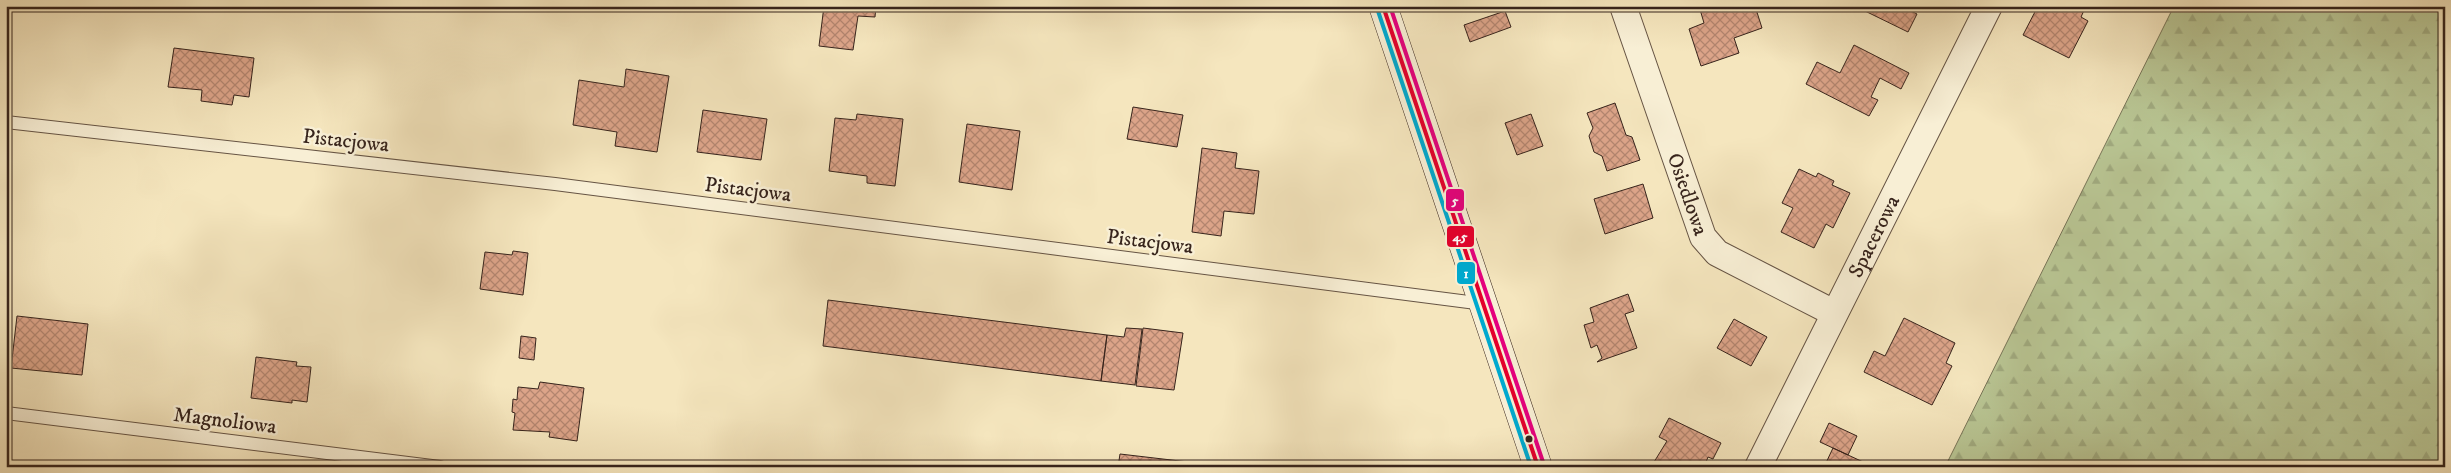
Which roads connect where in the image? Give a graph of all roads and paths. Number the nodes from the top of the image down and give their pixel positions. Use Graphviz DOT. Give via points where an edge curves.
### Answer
graph roads {
  1 [pos="1383,6"];
  2 [pos="1623,6"];
  3 [pos="1989,6"];
  4 [pos="6,122"];
  5 [pos="1484,304"];
  6 [pos="1834,313"];
  7 [pos="6,413"];
  8 [pos="440,467"];
  9 [pos="1538,467"];
  10 [pos="1758,467"];
  1 -- 5 [label="street"];
  2 -- 6 [label="street, Osiedlowa" via="1703,237 1717,253"];
  3 -- 6 [label="street, Spacerowa"];
  4 -- 5 [label="lane, Pistacjowa" via="555,184"];
  5 -- 9 [label="street"];
  6 -- 10 [label="street, Spacerowa"];
  7 -- 8 [label="lane, Magnoliowa"];
}
